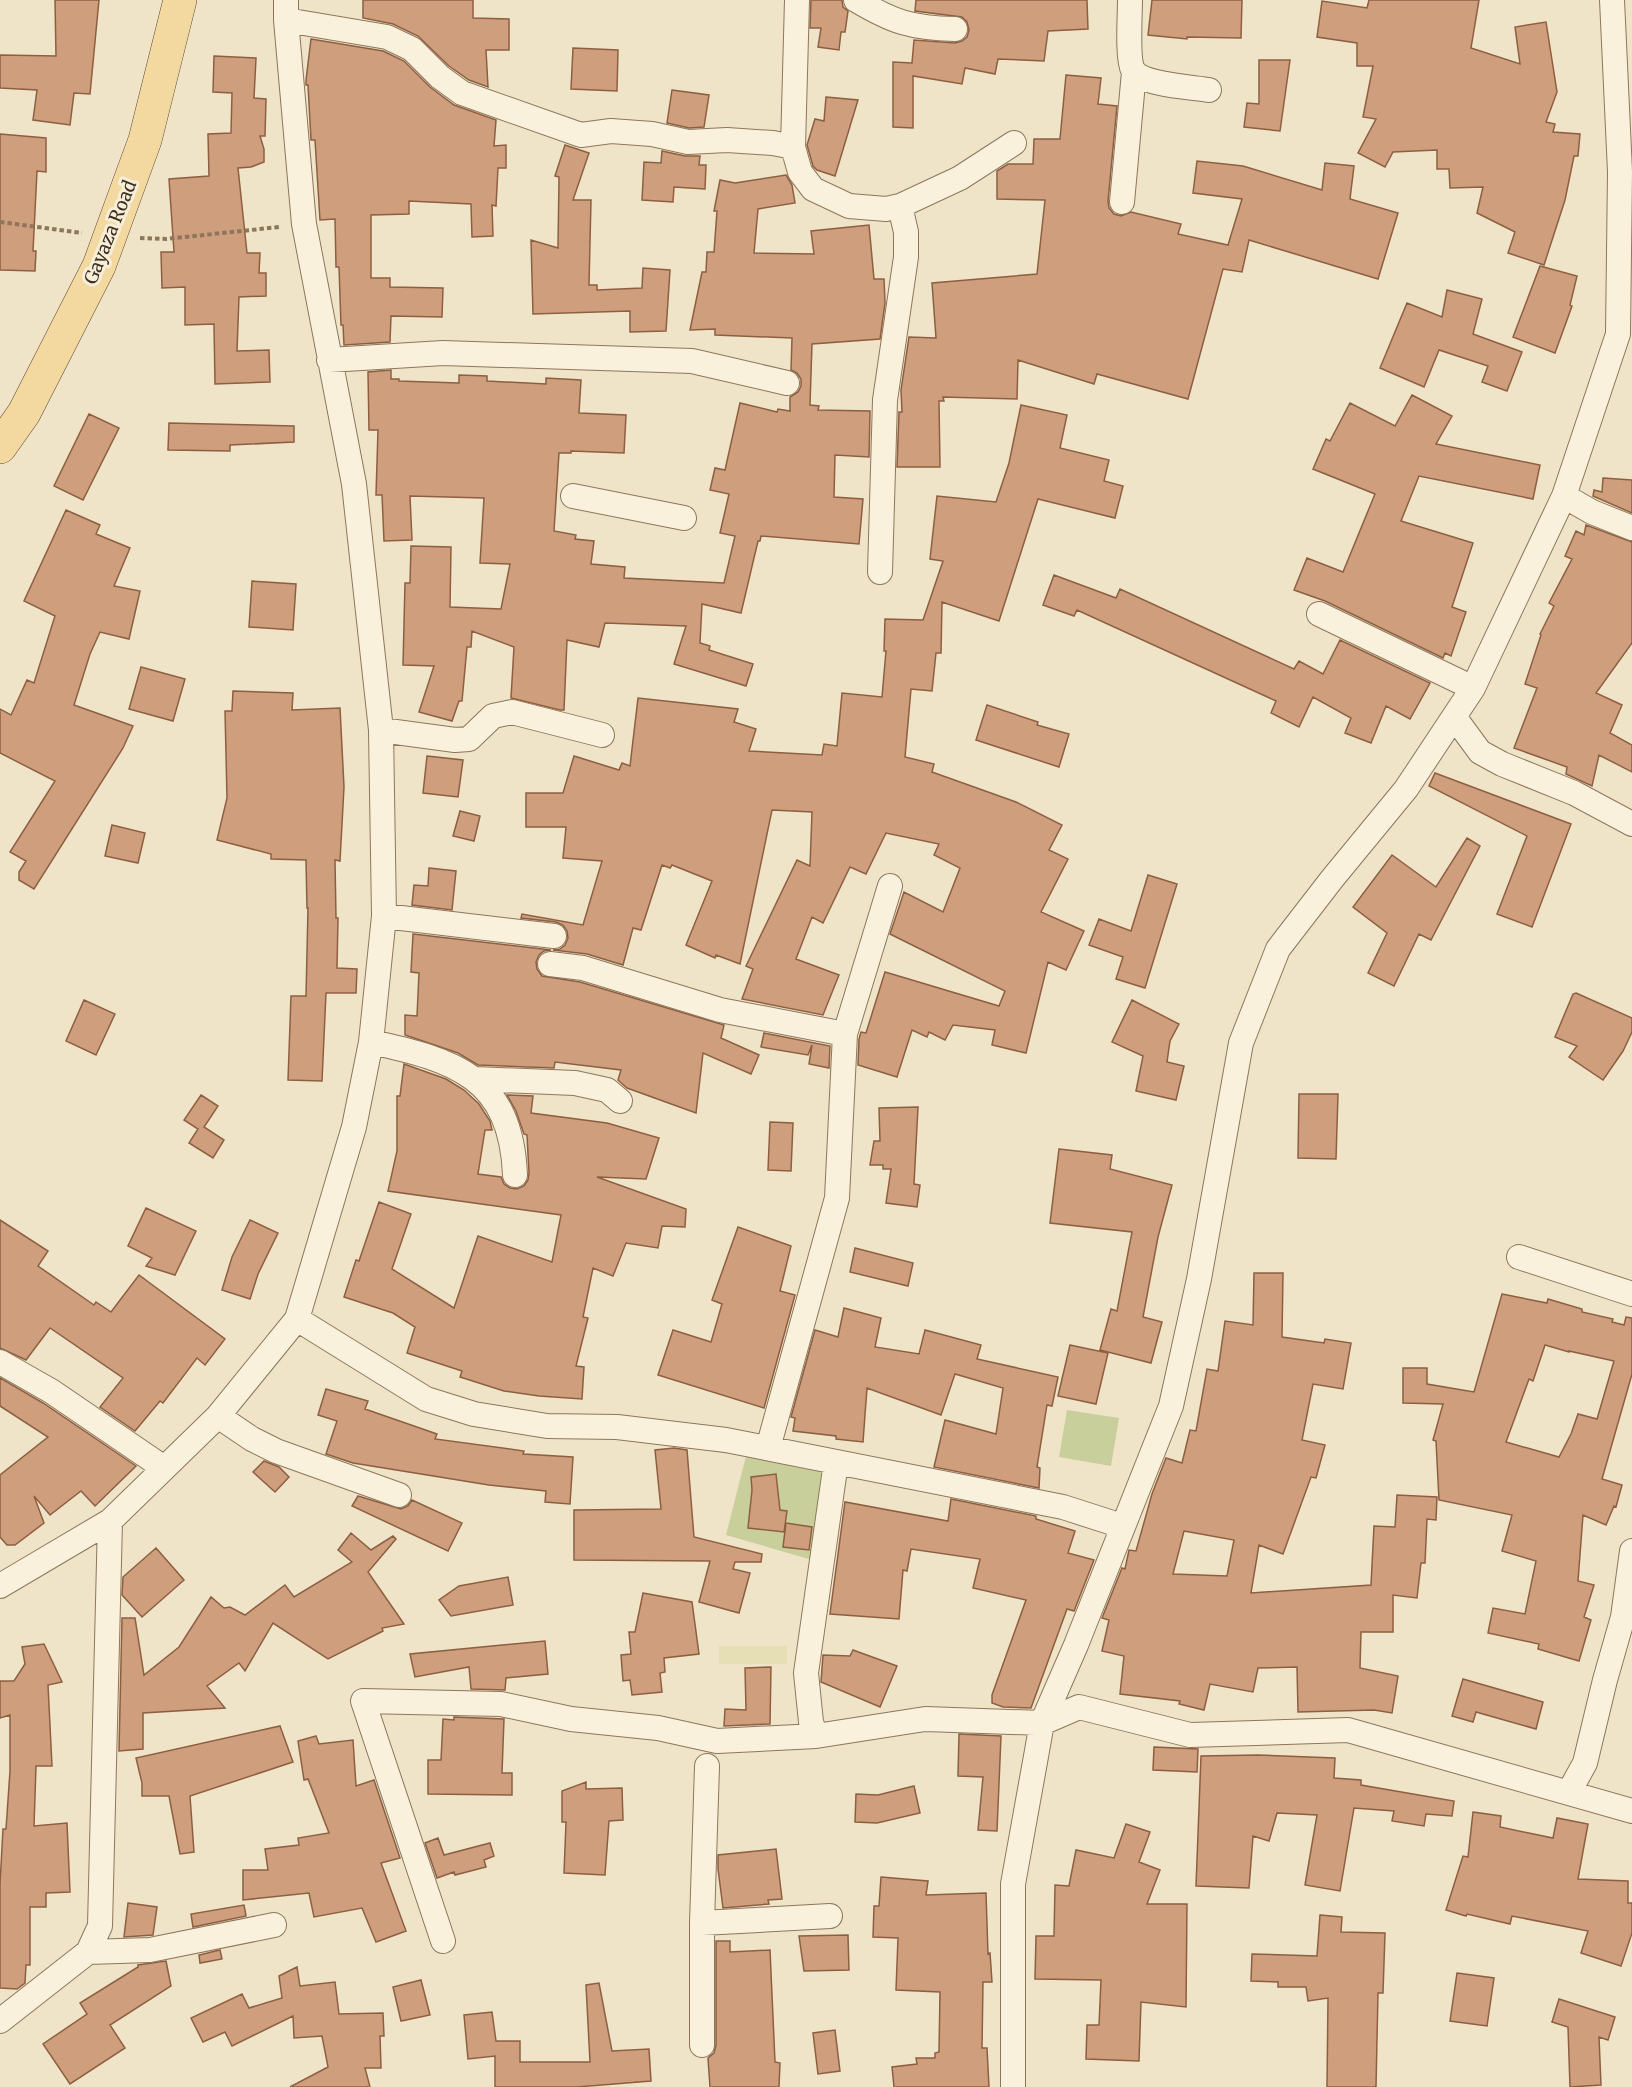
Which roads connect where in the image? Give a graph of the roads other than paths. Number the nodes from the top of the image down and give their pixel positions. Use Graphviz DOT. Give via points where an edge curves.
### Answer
graph roads {
  1 [pos="180,0"];
  2 [pos="797,0"];
  3 [pos="856,0"];
  4 [pos="1130,0"];
  5 [pos="1612,0"];
  6 [pos="286,10"];
  7 [pos="955,29"];
  8 [pos="1134,72"];
  9 [pos="1209,90"];
  10 [pos="1014,143"];
  11 [pos="793,147"];
  12 [pos="1122,202"];
  13 [pos="900,206"];
  14 [pos="1624,319"];
  15 [pos="329,360"];
  16 [pos="788,383"];
  17 [pos="0,447"];
  18 [pos="573,496"];
  19 [pos="1564,496"];
  20 [pos="684,518"];
  21 [pos="1632,528"];
  22 [pos="880,572"];
  23 [pos="1319,614"];
  24 [pos="1473,688"];
  25 [pos="1455,718"];
  26 [pos="381,730"];
  27 [pos="602,735"];
  28 [pos="1632,824"];
  29 [pos="890,886"];
  30 [pos="384,916"];
  31 [pos="554,936"];
  32 [pos="550,964"];
  33 [pos="845,1034"];
  34 [pos="371,1042"];
  35 [pos="475,1079"];
  36 [pos="620,1101"];
  37 [pos="515,1175"];
  38 [pos="1519,1257"];
  39 [pos="1632,1294"];
  40 [pos="297,1319"];
  41 [pos="0,1362"];
  42 [pos="218,1416"];
  43 [pos="768,1448"];
  44 [pos="836,1462"];
  45 [pos="164,1468"];
  46 [pos="399,1495"];
  47 [pos="110,1521"];
  48 [pos="1122,1526"];
  49 [pos="1632,1551"];
  50 [pos="0,1586"];
  51 [pos="1042,1722"];
  52 [pos="816,1736"];
  53 [pos="707,1766"];
  54 [pos="1569,1792"];
  55 [pos="1632,1811"];
  56 [pos="830,1916"];
  57 [pos="702,1923"];
  58 [pos="274,1925"];
  59 [pos="443,1941"];
  60 [pos="88,1952"];
  61 [pos="0,2021"];
  62 [pos="702,2045"];
  63 [pos="1013,2087"];
  1 -- 17 [label="main road, Gayaza Road" via="145,140 99,266 24,413"];
  2 -- 11 [label="street"];
  3 -- 7 [label="street" via="887,18 924,28"];
  4 -- 8 [label="street" via="1130,63"];
  5 -- 14 [label="street"];
  6 -- 11 [label="street" via="387,37 412,49 462,93 581,135 611,131 688,142 727,140"];
  6 -- 15 [label="street" via="304,224"];
  8 -- 9 [label="street" via="1149,81"];
  8 -- 12 [label="street"];
  10 -- 13 [label="street" via="960,178"];
  11 -- 13 [label="street" via="800,172 813,189 849,206"];
  13 -- 22 [label="street" via="906,257 885,400"];
  14 -- 19 [label="street"];
  15 -- 16 [label="street" via="443,353 692,361"];
  15 -- 26 [label="street" via="354,484"];
  18 -- 20 [label="street"];
  19 -- 21 [label="street"];
  19 -- 24 [label="street"];
  23 -- 24 [label="street"];
  24 -- 25 [label="street"];
  25 -- 28 [label="street" via="1480,752 1575,793"];
  25 -- 48 [label="street" via="1406,789 1278,949 1241,1043 1199,1279 1171,1406"];
  26 -- 27 [label="street" via="469,739 493,716 512,712"];
  26 -- 30 [label="street"];
  29 -- 33 [label="street"];
  30 -- 31 [label="street"];
  30 -- 34 [label="street"];
  32 -- 33 [label="street" via="583,968 720,1010"];
  33 -- 43 [label="street" via="837,1198"];
  34 -- 35 [label="street" via="450,1064"];
  34 -- 40 [label="street" via="354,1126"];
  35 -- 36 [label="street" via="575,1083 607,1090"];
  35 -- 37 [label="street" via="502,1109 514,1154"];
  38 -- 39 [label="street"];
  40 -- 42 [label="street"];
  40 -- 43 [label="street" via="426,1399 474,1414 547,1426 628,1428"];
  41 -- 45 [label="street" via="51,1391"];
  42 -- 45 [label="street"];
  42 -- 46 [label="street" via="276,1451"];
  43 -- 44 [label="street"];
  44 -- 48 [label="street" via="1063,1507"];
  44 -- 52 [label="street" via="806,1673"];
  45 -- 47 [label="street"];
  47 -- 50 [label="street"];
  47 -- 60 [label="street" via="100,1926"];
  48 -- 51 [label="street"];
  49 -- 54 [label="street" via="1623,1617 1585,1763"];
  51 -- 52 [label="street" via="926,1719"];
  51 -- 54 [label="street" via="1079,1707 1190,1735 1348,1730"];
  51 -- 63 [label="street" via="1013,1884"];
  52 -- 59 [label="street" via="717,1741 501,1704 363,1701"];
  53 -- 57 [label="street"];
  54 -- 55 [label="street"];
  56 -- 57 [label="street"];
  57 -- 62 [label="street"];
  58 -- 60 [label="street" via="150,1950"];
  60 -- 61 [label="street"];
}
